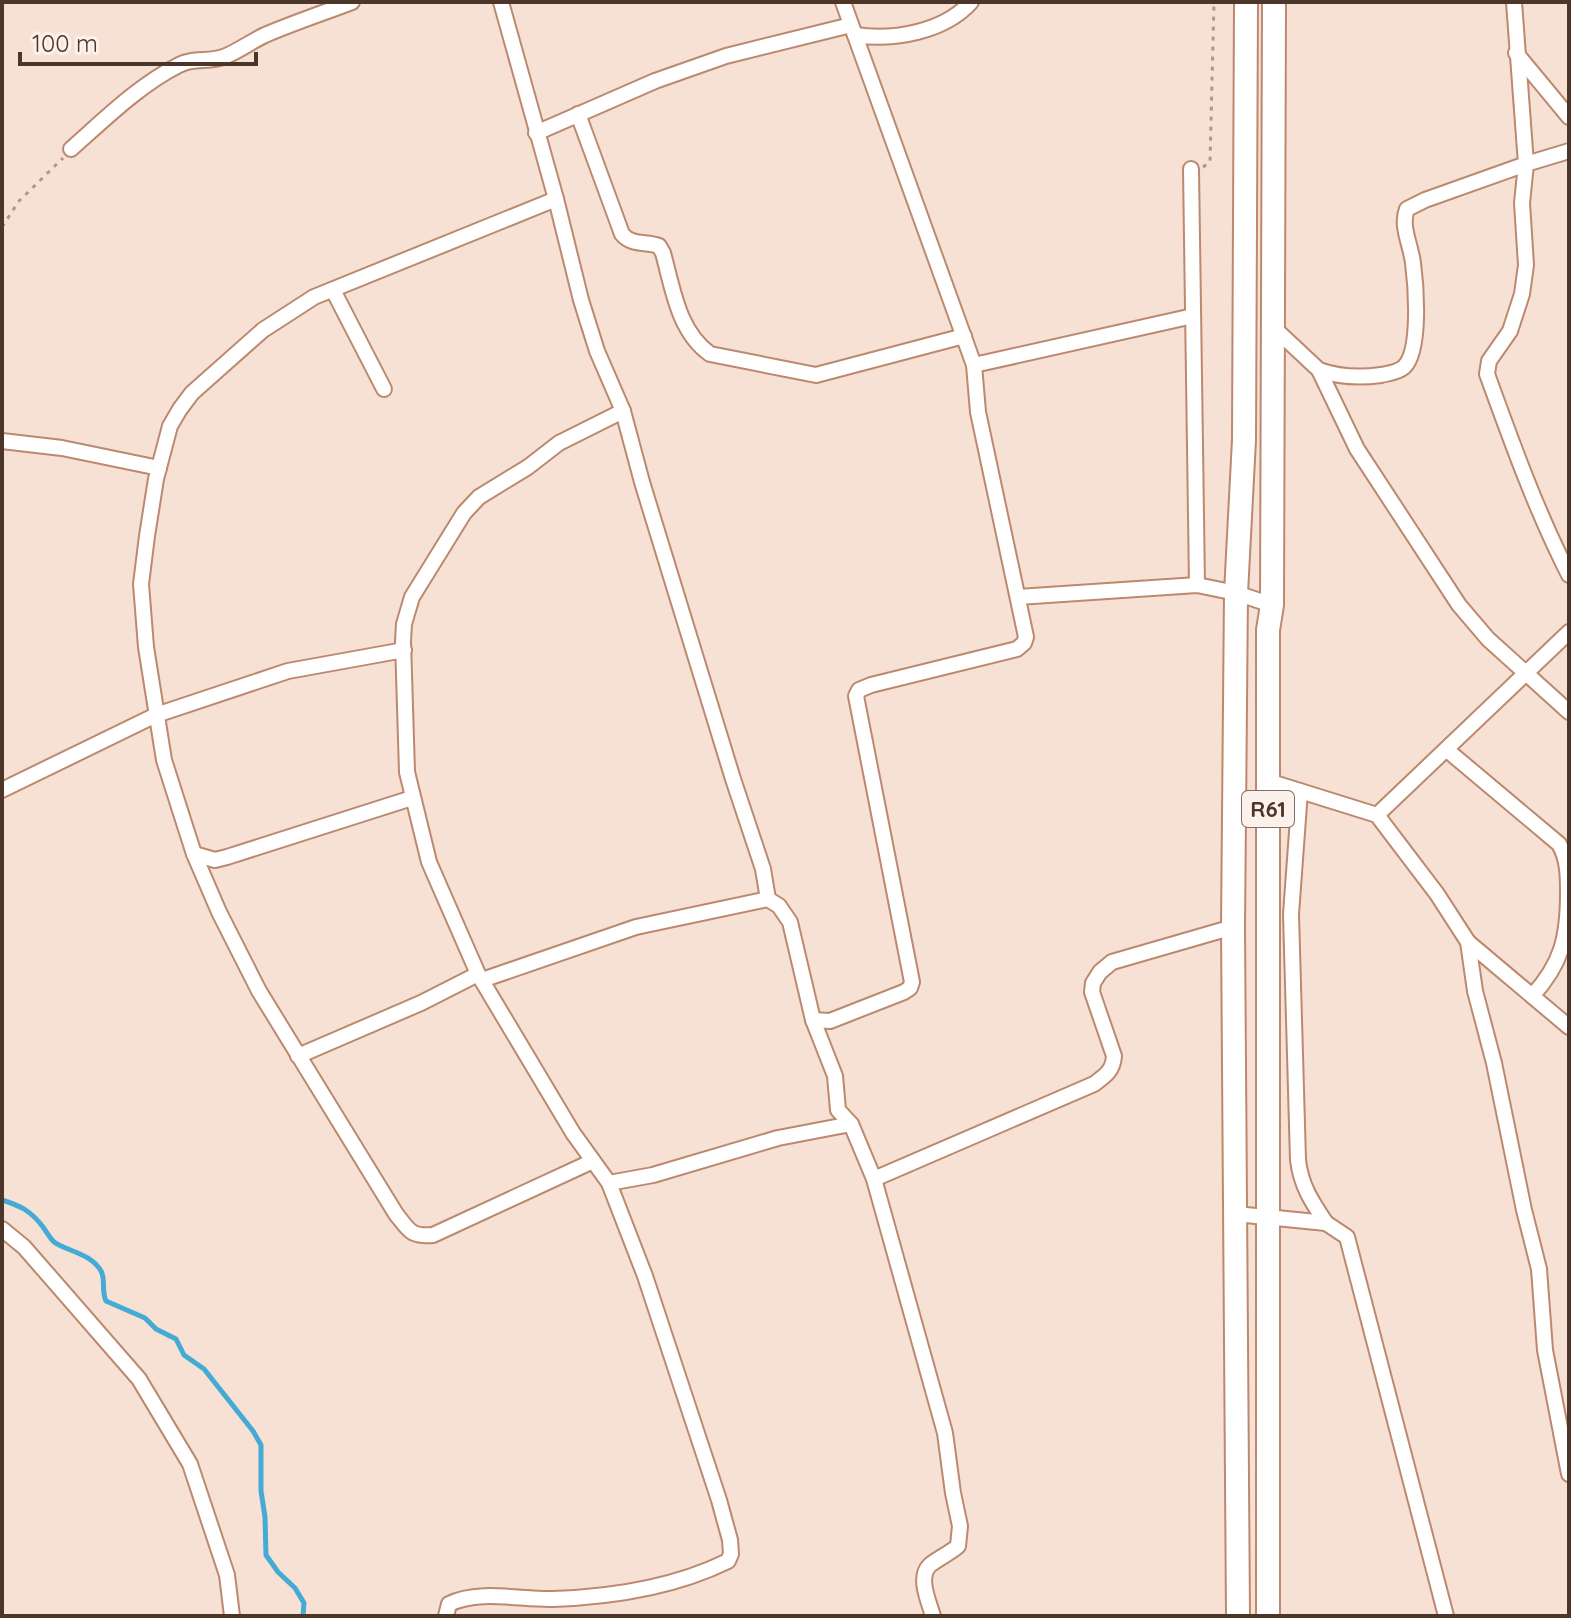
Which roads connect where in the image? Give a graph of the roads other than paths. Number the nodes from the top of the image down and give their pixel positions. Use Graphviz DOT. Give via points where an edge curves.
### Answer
graph roads {
  1 [pos="352,2"];
  2 [pos="501,2"];
  3 [pos="843,2"];
  4 [pos="971,2"];
  5 [pos="1246,2"];
  6 [pos="1274,2"];
  7 [pos="1514,2"];
  8 [pos="853,30"];
  9 [pos="1516,53"];
  10 [pos="578,114"];
  11 [pos="1569,117"];
  12 [pos="536,133"];
  13 [pos="71,149"];
  14 [pos="1569,151"];
  15 [pos="1526,164"];
  16 [pos="1191,169"];
  17 [pos="556,199"];
  18 [pos="333,290"];
  19 [pos="1193,316"];
  20 [pos="1273,327"];
  21 [pos="964,336"];
  22 [pos="974,365"];
  23 [pos="1319,370"];
  24 [pos="384,389"];
  25 [pos="623,411"];
  26 [pos="2,441"];
  27 [pos="159,468"];
  28 [pos="1569,575"];
  29 [pos="1197,585"];
  30 [pos="1236,593"];
  31 [pos="1018,597"];
  32 [pos="1272,605"];
  33 [pos="1569,632"];
  34 [pos="404,650"];
  35 [pos="1524,672"];
  36 [pos="1569,712"];
  37 [pos="156,715"];
  38 [pos="1447,750"];
  39 [pos="1268,781"];
  40 [pos="2,790"];
  41 [pos="1300,791"];
  42 [pos="412,798"];
  43 [pos="1377,815"];
  44 [pos="194,854"];
  45 [pos="768,899"];
  46 [pos="1233,927"];
  47 [pos="1468,942"];
  48 [pos="480,977"];
  49 [pos="1532,996"];
  50 [pos="813,1020"];
  51 [pos="1569,1027"];
  52 [pos="298,1056"];
  53 [pos="851,1124"];
  54 [pos="593,1161"];
  55 [pos="874,1179"];
  56 [pos="609,1183"];
  57 [pos="1236,1214"];
  58 [pos="1268,1219"];
  59 [pos="1326,1223"];
  60 [pos="2,1229"];
  61 [pos="1569,1470"];
  62 [pos="232,1616"];
  63 [pos="446,1616"];
  64 [pos="933,1616"];
  65 [pos="1238,1616"];
  66 [pos="1268,1616"];
  67 [pos="1446,1616"];
  1 -- 13 [label="street" via="226,56 182,63"];
  2 -- 12 [label="street"];
  3 -- 8 [label="street"];
  4 -- 8 [label="street" via="950,19 899,36 876,38"];
  5 -- 30 [label="main road, R61" via="1244,440"];
  6 -- 20 [label="main road, R61"];
  7 -- 9 [label="street"];
  8 -- 10 [label="street" via="726,56"];
  8 -- 21 [label="street"];
  9 -- 11 [label="street"];
  9 -- 15 [label="street"];
  10 -- 12 [label="street"];
  10 -- 21 [label="street" via="622,234 635,243 659,246 684,325 710,354 816,375"];
  12 -- 17 [label="street"];
  14 -- 15 [label="street"];
  15 -- 23 [label="street" via="1407,209 1415,339 1406,365 1395,373 1373,376"];
  15 -- 28 [label="street" via="1522,294 1487,374 1545,528"];
  16 -- 19 [label="street"];
  17 -- 18 [label="street"];
  17 -- 25 [label="street" via="597,351"];
  18 -- 24 [label="street"];
  18 -- 27 [label="street" via="263,330 192,393 170,426"];
  19 -- 22 [label="street"];
  19 -- 29 [label="street"];
  20 -- 23 [label="street"];
  20 -- 32 [label="main road, R61"];
  21 -- 22 [label="street"];
  22 -- 31 [label="street" via="978,412"];
  23 -- 35 [label="street" via="1357,449 1459,605"];
  25 -- 34 [label="street" via="559,443 464,513 412,597"];
  25 -- 45 [label="street"];
  26 -- 27 [label="street"];
  27 -- 37 [label="street" via="141,584"];
  29 -- 30 [label="street"];
  29 -- 31 [label="street"];
  30 -- 32 [label="street"];
  30 -- 46 [label="main road, R61"];
  31 -- 50 [label="street" via="1026,637 1017,649 871,685 856,696 912,982 904,992 830,1021"];
  32 -- 39 [label="main road, R61"];
  33 -- 35 [label="street"];
  34 -- 37 [label="street" via="288,671"];
  34 -- 42 [label="street" via="405,748"];
  35 -- 36 [label="street"];
  35 -- 38 [label="street"];
  37 -- 40 [label="street"];
  37 -- 44 [label="street" via="164,760"];
  38 -- 43 [label="street"];
  38 -- 49 [label="street" via="1564,853 1568,926 1548,979"];
  39 -- 41 [label="street"];
  39 -- 58 [label="main road, R61"];
  41 -- 43 [label="street"];
  41 -- 59 [label="street" via="1291,914 1298,1160 1307,1195"];
  42 -- 44 [label="street" via="227,857 215,860"];
  42 -- 48 [label="street" via="429,862"];
  43 -- 47 [label="street"];
  44 -- 52 [label="street" via="259,991"];
  45 -- 48 [label="street" via="636,927"];
  45 -- 50 [label="street" via="790,922"];
  46 -- 55 [label="street" via="1105,966 1092,992 1114,1056 1108,1074 1094,1084"];
  46 -- 57 [label="main road, R61"];
  47 -- 49 [label="street"];
  47 -- 61 [label="street" via="1539,1269 1545,1350"];
  48 -- 52 [label="street"];
  48 -- 54 [label="street"];
  49 -- 51 [label="street"];
  50 -- 53 [label="street" via="835,1076 838,1110"];
  52 -- 54 [label="street" via="396,1214 419,1236 433,1235"];
  53 -- 55 [label="street"];
  53 -- 56 [label="street"];
  54 -- 56 [label="street"];
  55 -- 64 [label="street" via="945,1433 960,1526 958,1546 926,1571"];
  56 -- 63 [label="street" via="719,1500 731,1554 728,1561 677,1581 554,1599 470,1597 449,1604"];
  57 -- 58 [label="street"];
  57 -- 65 [label="main road, R61"];
  58 -- 59 [label="street"];
  58 -- 66 [label="main road, R61"];
  59 -- 67 [label="street" via="1347,1237 1352,1253"];
  60 -- 62 [label="street" via="64,1291 147,1391 190,1464 227,1575"];
}
